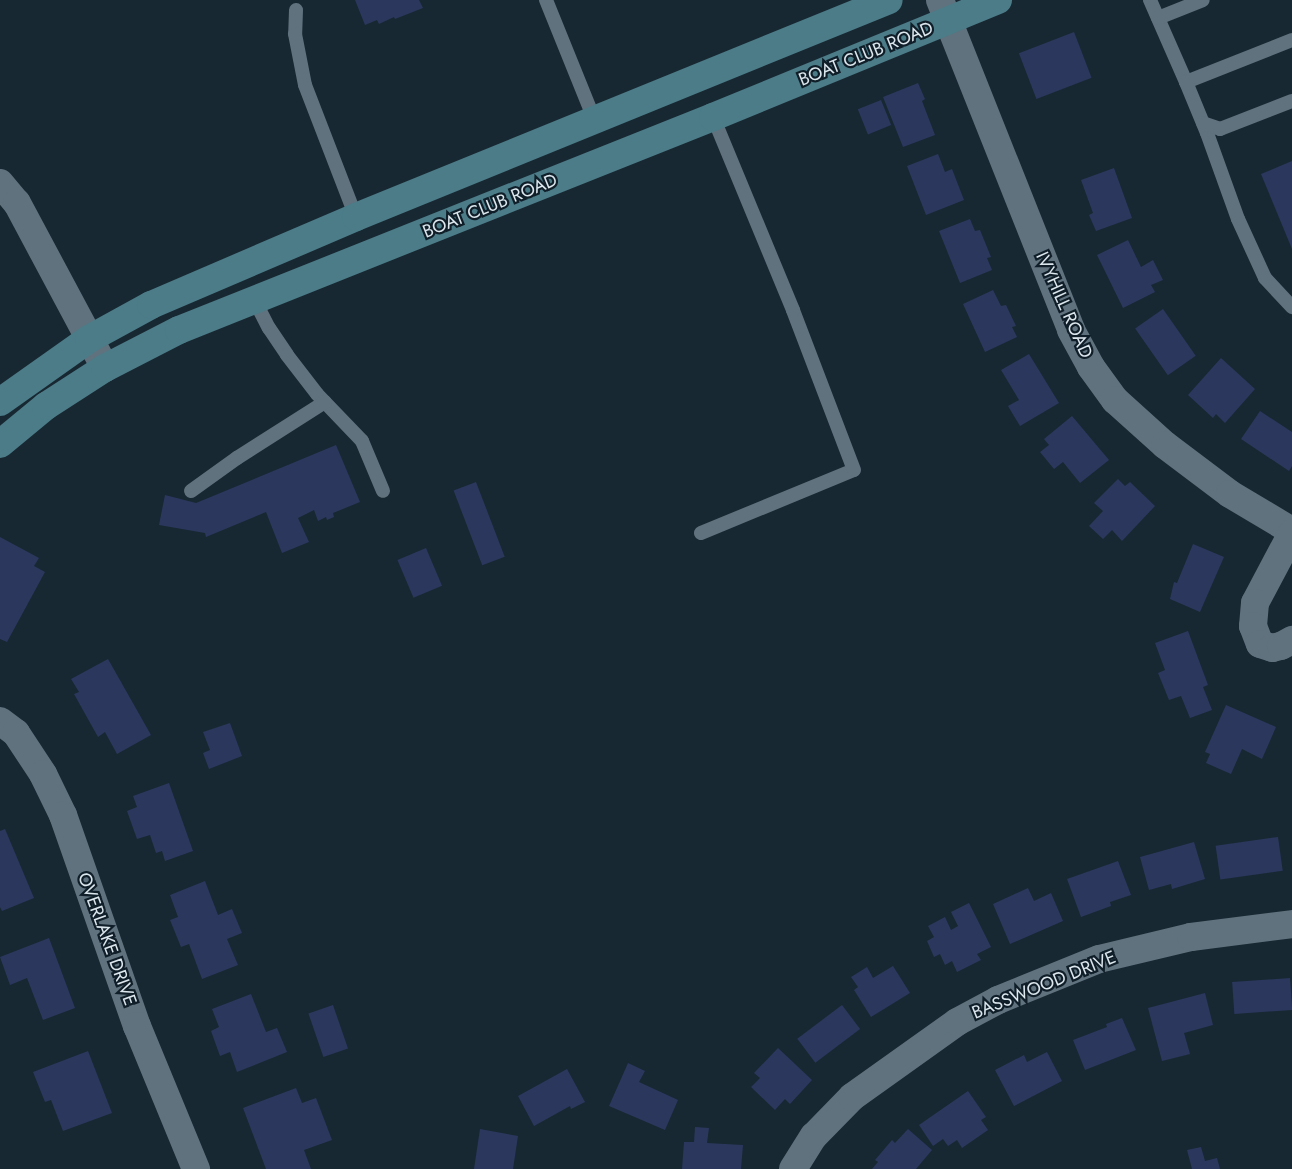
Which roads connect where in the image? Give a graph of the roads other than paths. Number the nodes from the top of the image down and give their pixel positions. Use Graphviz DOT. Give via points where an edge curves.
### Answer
graph roads {
  1 [pos="546,0"];
  2 [pos="889,0"];
  3 [pos="998,0"];
  4 [pos="1150,0"];
  5 [pos="1203,0"];
  6 [pos="854,7"];
  7 [pos="296,10"];
  8 [pos="944,10"];
  9 [pos="1158,18"];
  10 [pos="1292,40"];
  11 [pos="1186,82"];
  12 [pos="1292,101"];
  13 [pos="713,118"];
  14 [pos="595,120"];
  15 [pos="1203,123"];
  16 [pos="0,183"];
  17 [pos="356,217"];
  18 [pos="255,301"];
  19 [pos="1292,307"];
  20 [pos="89,340"];
  21 [pos="105,368"];
  22 [pos="0,402"];
  23 [pos="325,402"];
  24 [pos="0,444"];
  25 [pos="191,491"];
  26 [pos="383,491"];
  27 [pos="1292,532"];
  28 [pos="701,533"];
  29 [pos="1292,640"];
  30 [pos="0,721"];
  31 [pos="1292,924"];
  32 [pos="196,1169"];
  33 [pos="793,1169"];
  1 -- 14 [label="lane"];
  2 -- 6 [label="main road"];
  3 -- 8 [label="main road, BOAT CLUB ROAD"];
  4 -- 9 [label="lane"];
  5 -- 9 [label="lane"];
  6 -- 14 [label="main road"];
  7 -- 17 [label="lane" via="295,34 305,85"];
  8 -- 13 [label="main road, BOAT CLUB ROAD"];
  8 -- 27 [label="street, IVYHILL ROAD" via="1071,330 1091,367 1115,400 1165,445 1230,494"];
  9 -- 11 [label="lane"];
  10 -- 11 [label="lane"];
  11 -- 15 [label="lane"];
  12 -- 15 [label="lane" via="1220,129"];
  13 -- 18 [label="main road, BOAT CLUB ROAD"];
  13 -- 28 [label="lane" via="793,310 854,470"];
  14 -- 17 [label="main road"];
  15 -- 19 [label="lane" via="1238,219 1265,278"];
  16 -- 20 [label="street" via="17,203"];
  17 -- 20 [label="main road" via="151,305"];
  18 -- 21 [label="main road, BOAT CLUB ROAD" via="179,330"];
  18 -- 23 [label="lane" via="268,328"];
  20 -- 21 [label="street"];
  20 -- 22 [label="main road"];
  21 -- 24 [label="main road, BOAT CLUB ROAD" via="46,406"];
  23 -- 25 [label="lane"];
  23 -- 26 [label="lane" via="362,441"];
  27 -- 29 [label="street" via="1255,602 1253,626 1260,644 1272,648"];
  30 -- 32 [label="street, OVERLAKE DRIVE" via="22,741 63,815 137,1026"];
  31 -- 33 [label="street, BASSWOOD DRIVE" via="1191,937 1100,959 998,1000 957,1022 852,1097 814,1136"];
}
